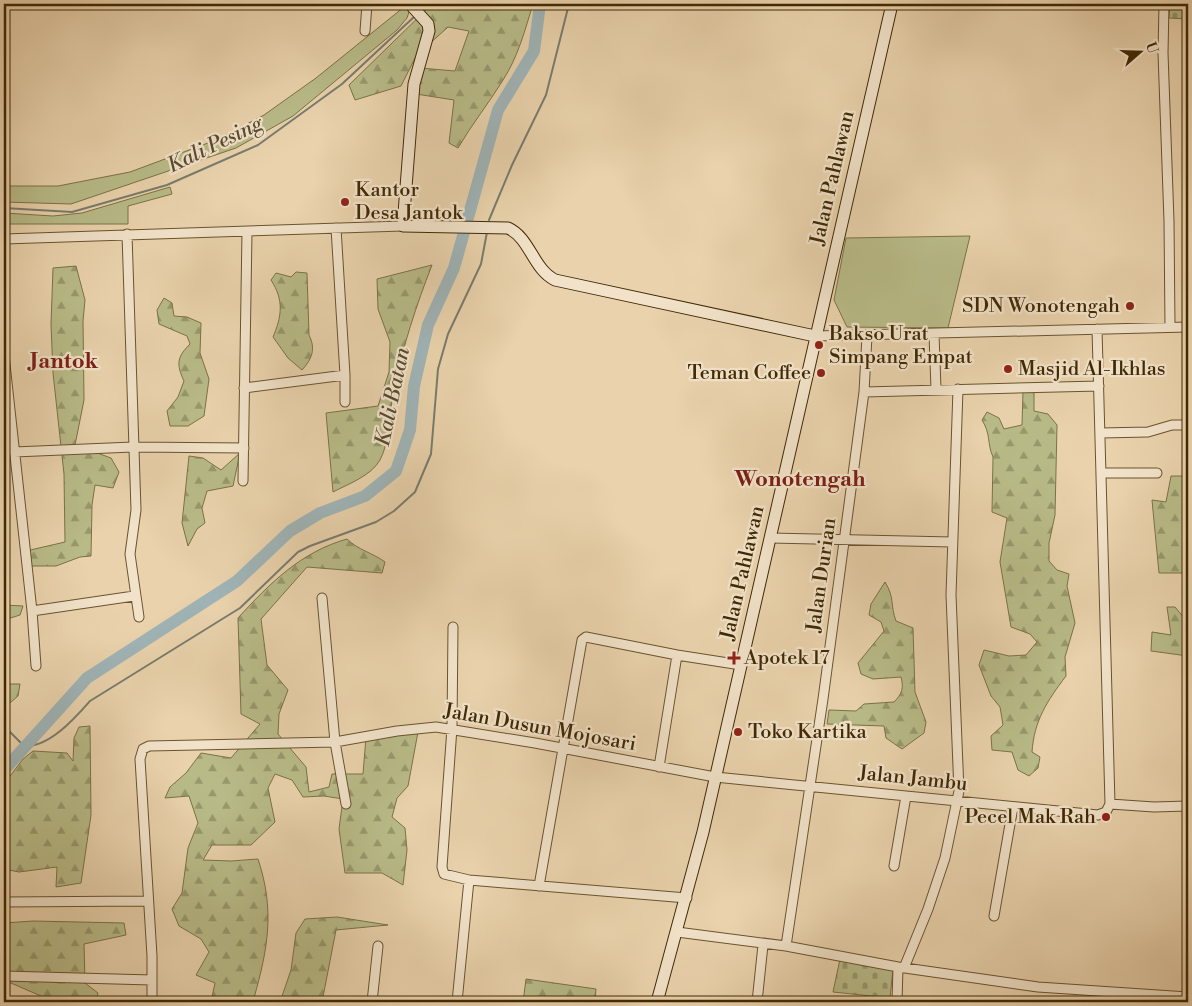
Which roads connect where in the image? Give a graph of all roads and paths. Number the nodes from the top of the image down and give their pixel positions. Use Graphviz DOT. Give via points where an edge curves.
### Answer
graph roads {
  1 [pos="367,4"];
  2 [pos="892,4"];
  3 [pos="1164,4"];
  4 [pos="413,8"];
  5 [pos="365,30"];
  6 [pos="403,226"];
  7 [pos="336,228"];
  8 [pos="246,232"];
  9 [pos="127,234"];
  10 [pos="4,238"];
  11 [pos="1170,327"];
  12 [pos="1188,327"];
  13 [pos="1098,329"];
  14 [pos="934,334"];
  15 [pos="815,336"];
  16 [pos="867,336"];
  17 [pos="4,355"];
  18 [pos="345,375"];
  19 [pos="1099,386"];
  20 [pos="244,388"];
  21 [pos="936,389"];
  22 [pos="958,389"];
  23 [pos="864,392"];
  24 [pos="345,402"];
  25 [pos="1186,425"];
  26 [pos="1100,433"];
  27 [pos="133,447"];
  28 [pos="244,448"];
  29 [pos="14,452"];
  30 [pos="1101,473"];
  31 [pos="1157,474"];
  32 [pos="243,481"];
  33 [pos="770,538"];
  34 [pos="844,540"];
  35 [pos="952,542"];
  36 [pos="134,596"];
  37 [pos="322,598"];
  38 [pos="32,611"];
  39 [pos="138,617"];
  40 [pos="453,627"];
  41 [pos="677,656"];
  42 [pos="742,665"];
  43 [pos="36,666"];
  44 [pos="452,728"];
  45 [pos="335,742"];
  46 [pos="564,748"];
  47 [pos="659,767"];
  48 [pos="716,777"];
  49 [pos="810,786"];
  50 [pos="906,796"];
  51 [pos="957,802"];
  52 [pos="346,804"];
  53 [pos="1013,806"];
  54 [pos="1188,806"];
  55 [pos="1108,808"];
  56 [pos="894,866"];
  57 [pos="469,880"];
  58 [pos="539,886"];
  59 [pos="687,898"];
  60 [pos="148,901"];
  61 [pos="4,902"];
  62 [pos="994,916"];
  63 [pos="677,932"];
  64 [pos="763,945"];
  65 [pos="378,946"];
  66 [pos="786,946"];
  67 [pos="901,968"];
  68 [pos="4,976"];
  69 [pos="152,980"];
  70 [pos="1188,997"];
  71 [pos="152,1002"];
  72 [pos="372,1002"];
  73 [pos="456,1002"];
  74 [pos="657,1002"];
  75 [pos="757,1002"];
  76 [pos="897,1002"];
  1 -- 5 [label="street"];
  2 -- 15 [label="main road, Jalan Pahlawan"];
  3 -- 11 [label="street"];
  4 -- 6 [label="main road" via="426,21 429,31 414,84"];
  6 -- 7 [label="street"];
  6 -- 15 [label="main road" via="497,226 513,230 548,276 560,282"];
  7 -- 8 [label="street"];
  7 -- 18 [label="street"];
  8 -- 9 [label="street"];
  8 -- 20 [label="street"];
  9 -- 10 [label="street"];
  9 -- 27 [label="street"];
  11 -- 12 [label="street"];
  11 -- 13 [label="street"];
  13 -- 14 [label="street"];
  13 -- 19 [label="street"];
  14 -- 16 [label="street"];
  14 -- 21 [label="street"];
  15 -- 16 [label="street"];
  15 -- 33 [label="main road, Jalan Pahlawan"];
  16 -- 23 [label="street, Jalan Durian"];
  17 -- 29 [label="street"];
  18 -- 20 [label="street"];
  18 -- 24 [label="street"];
  19 -- 22 [label="street"];
  19 -- 26 [label="street"];
  20 -- 28 [label="street"];
  21 -- 22 [label="street"];
  21 -- 23 [label="street"];
  22 -- 35 [label="street"];
  23 -- 34 [label="street, Jalan Durian"];
  25 -- 26 [label="street" via="1148,432"];
  26 -- 30 [label="street"];
  27 -- 28 [label="street"];
  27 -- 29 [label="street"];
  27 -- 36 [label="street" via="136,510 130,554"];
  28 -- 32 [label="street"];
  29 -- 38 [label="street"];
  30 -- 31 [label="street"];
  30 -- 55 [label="street" via="1106,576"];
  33 -- 34 [label="street"];
  33 -- 42 [label="main road, Jalan Pahlawan"];
  34 -- 35 [label="street"];
  34 -- 49 [label="street, Jalan Durian"];
  35 -- 51 [label="street" via="951,595 959,762"];
  36 -- 38 [label="street"];
  36 -- 39 [label="street"];
  37 -- 45 [label="street"];
  38 -- 43 [label="street"];
  40 -- 44 [label="street"];
  41 -- 42 [label="street"];
  41 -- 46 [label="street" via="584,638"];
  41 -- 47 [label="street"];
  42 -- 48 [label="main road, Jalan Pahlawan"];
  44 -- 45 [label="street, Jalan Dusun Mojosari" via="418,728"];
  44 -- 46 [label="street, Jalan Dusun Mojosari"];
  44 -- 57 [label="street" via="442,871 448,876"];
  45 -- 52 [label="street"];
  45 -- 60 [label="street, Jalan Dusun Mojosari" via="143,748 140,759"];
  46 -- 47 [label="street, Jalan Dusun Mojosari"];
  46 -- 58 [label="street"];
  47 -- 48 [label="street, Jalan Dusun Mojosari"];
  48 -- 49 [label="street, Jalan Jambu"];
  48 -- 59 [label="main road, Jalan Pahlawan"];
  49 -- 50 [label="street, Jalan Jambu"];
  49 -- 66 [label="street, Jalan Durian"];
  50 -- 51 [label="street, Jalan Jambu"];
  50 -- 56 [label="street"];
  51 -- 53 [label="street, Jalan Jambu"];
  51 -- 67 [label="street" via="945,858 919,934"];
  53 -- 55 [label="street, Jalan Jambu" via="1098,814"];
  53 -- 62 [label="street"];
  54 -- 55 [label="street, Jalan Jambu"];
  57 -- 58 [label="street"];
  57 -- 73 [label="street"];
  58 -- 59 [label="street"];
  59 -- 63 [label="main road, Jalan Pahlawan"];
  60 -- 61 [label="street"];
  60 -- 69 [label="street"];
  63 -- 64 [label="street"];
  63 -- 74 [label="main road, Jalan Pahlawan"];
  64 -- 66 [label="street"];
  64 -- 75 [label="street"];
  65 -- 72 [label="street"];
  66 -- 67 [label="street"];
  67 -- 70 [label="street" via="1038,987"];
  67 -- 76 [label="street"];
  68 -- 69 [label="street"];
  69 -- 71 [label="street"];
}
